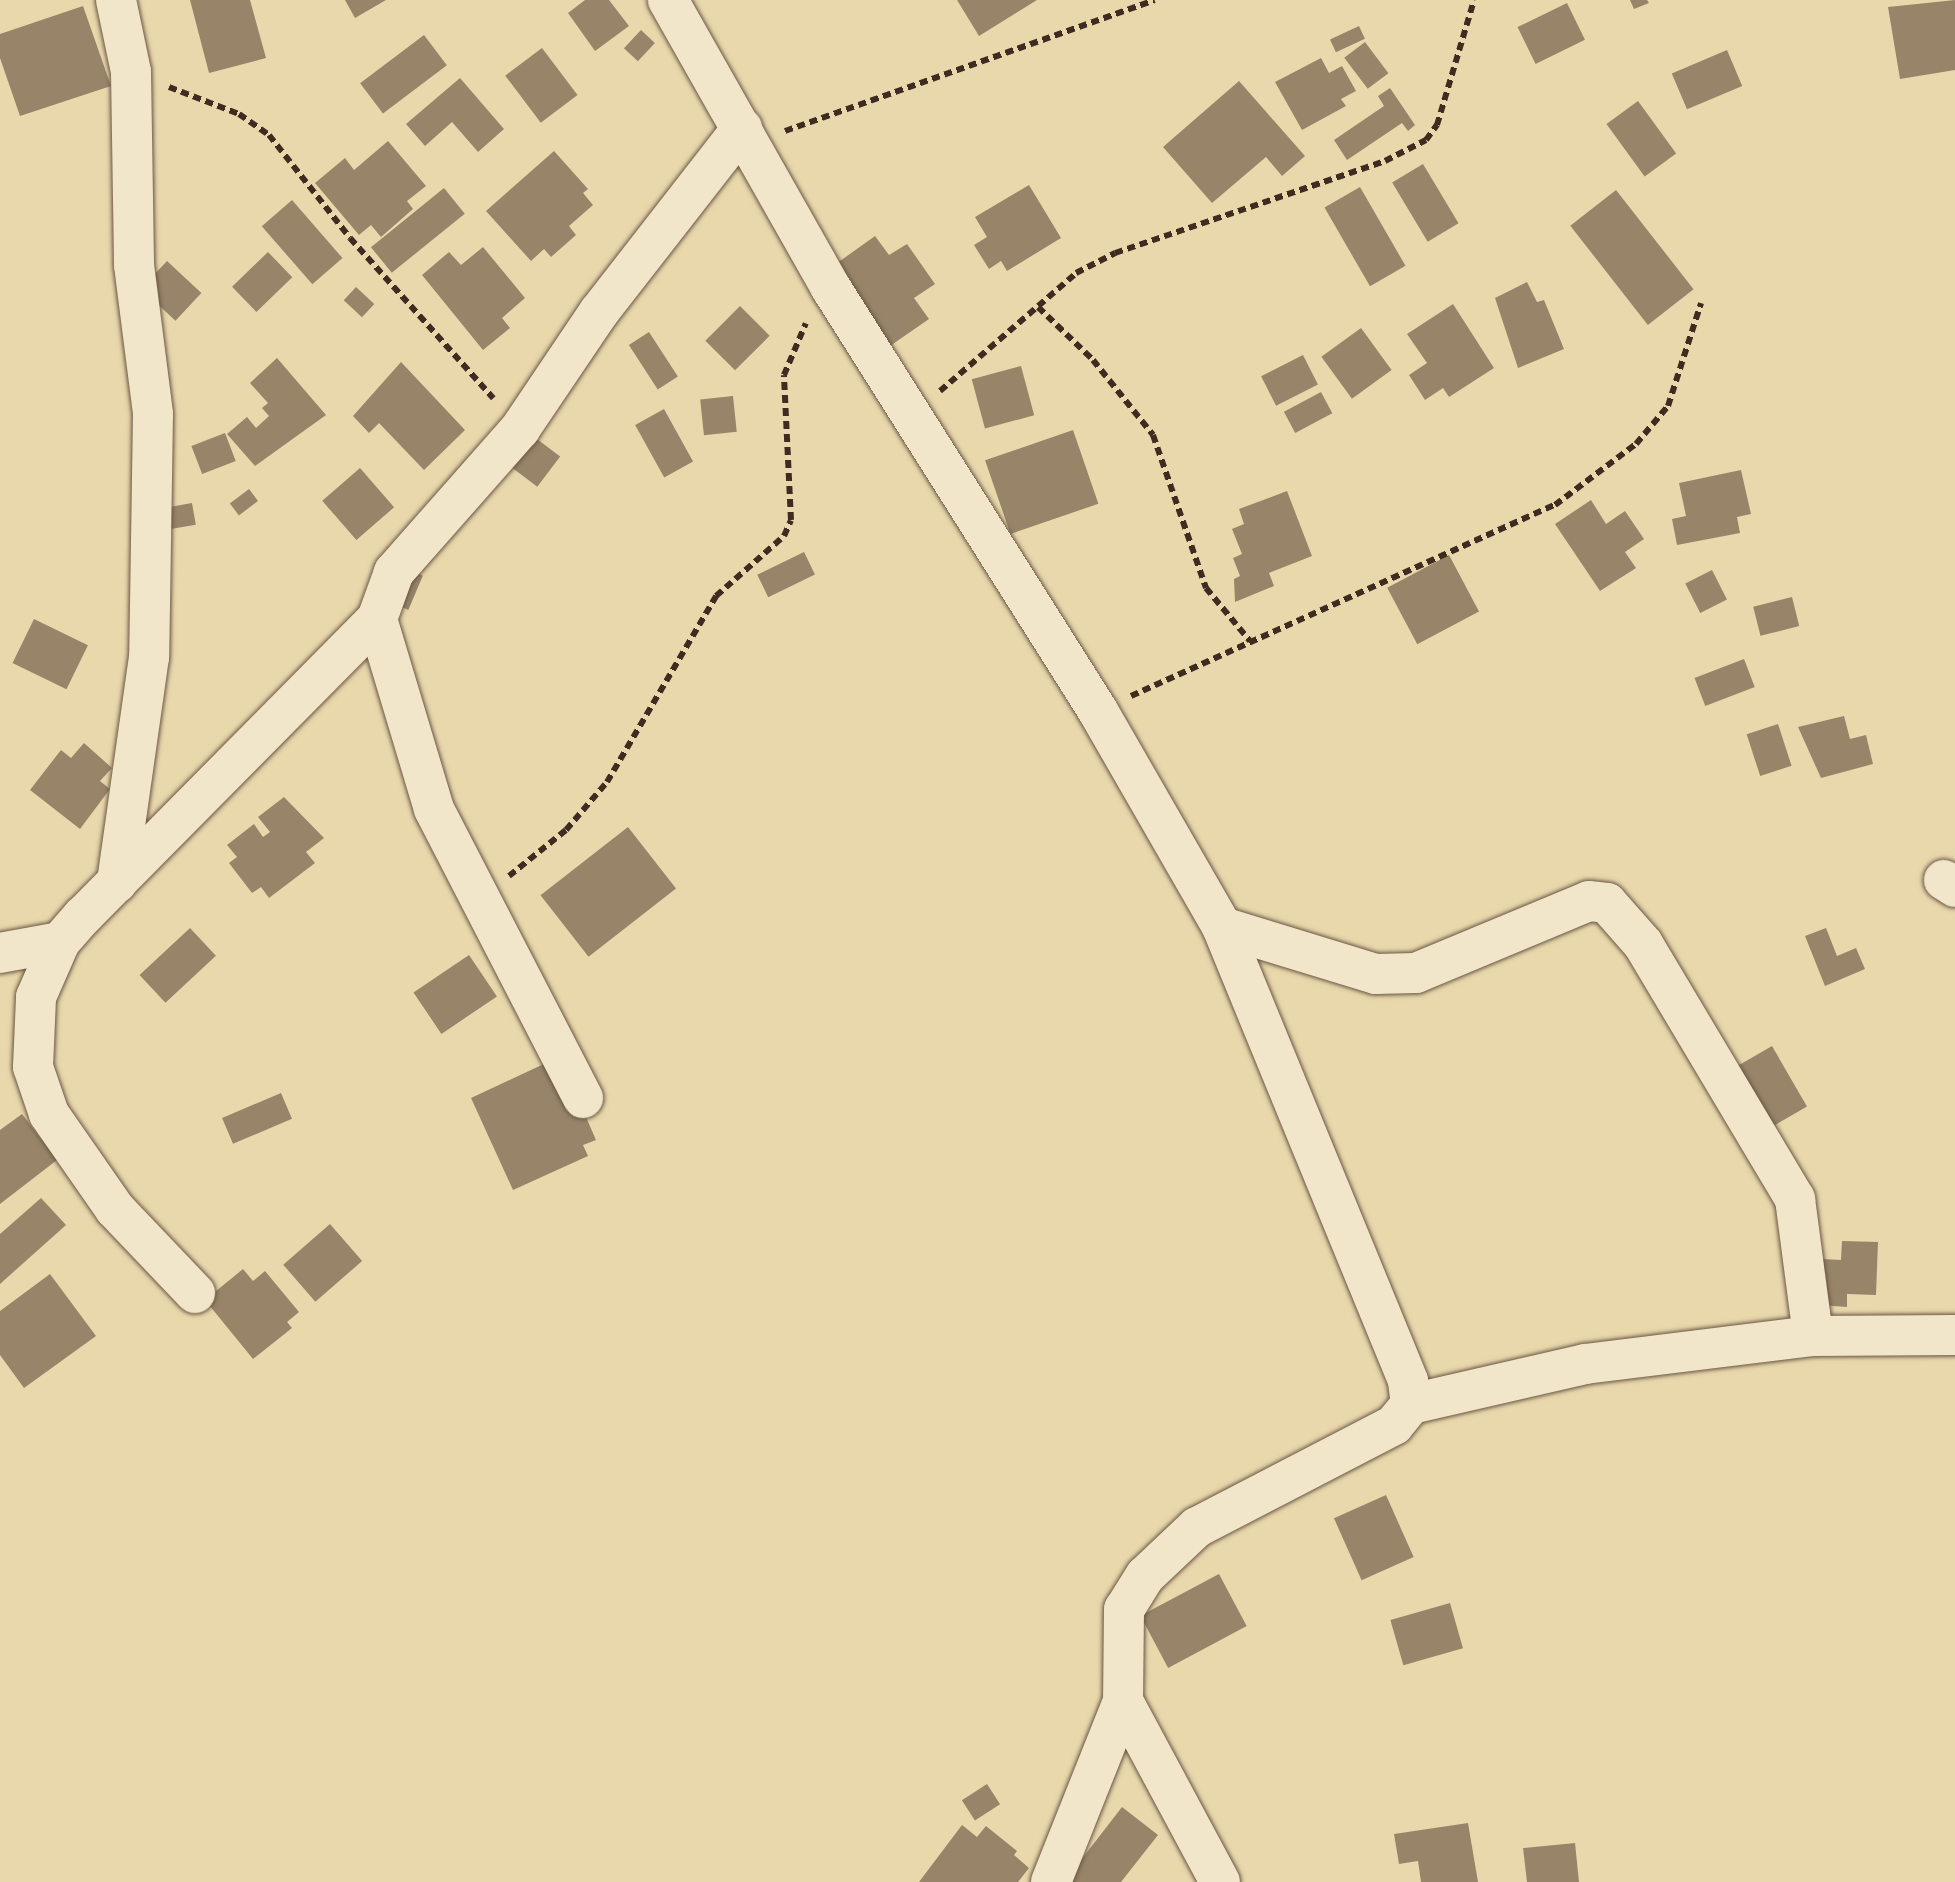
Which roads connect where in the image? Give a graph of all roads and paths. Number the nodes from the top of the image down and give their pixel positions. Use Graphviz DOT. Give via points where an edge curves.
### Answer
graph roads {
  1 [pos="116,0"];
  2 [pos="668,0"];
  3 [pos="1154,0"];
  4 [pos="1474,0"];
  5 [pos="131,72"];
  6 [pos="746,136"];
  7 [pos="831,288"];
  8 [pos="1701,303"];
  9 [pos="1038,306"];
  10 [pos="909,418"];
  11 [pos="520,429"];
  12 [pos="377,618"];
  13 [pos="1250,641"];
  14 [pos="1098,711"];
  15 [pos="117,883"];
  16 [pos="480,898"];
  17 [pos="1222,928"];
  18 [pos="60,942"];
  19 [pos="0,953"];
  20 [pos="583,1098"];
  21 [pos="195,1292"];
  22 [pos="1955,1335"];
  23 [pos="1813,1336"];
  24 [pos="1410,1404"];
  25 [pos="1123,1701"];
  26 [pos="1051,1882"];
  27 [pos="1220,1882"];
  1 -- 5 [label="street"];
  2 -- 6 [label="street"];
  3 -- 6 [label="path"];
  4 -- 9 [label="path" via="1437,126 1426,140 1385,161 1114,253 1076,273"];
  5 -- 11 [label="path" via="240,114 269,136"];
  5 -- 15 [label="street" via="134,265 153,414 150,600 141,728"];
  6 -- 7 [label="street"];
  6 -- 11 [label="street" via="599,312"];
  7 -- 10 [label="street"];
  7 -- 16 [label="path" via="796,338 784,376 791,520 784,536 716,596 607,782 566,830"];
  8 -- 13 [label="path" via="1668,406 1623,454 1555,505"];
  9 -- 10 [label="path"];
  9 -- 13 [label="path" via="1094,360 1153,435 1206,588"];
  10 -- 14 [label="street"];
  11 -- 12 [label="street" via="394,572"];
  12 -- 15 [label="street"];
  12 -- 16 [label="street" via="434,809"];
  13 -- 14 [label="path"];
  14 -- 17 [label="street"];
  15 -- 18 [label="street"];
  16 -- 20 [label="street"];
  17 -- 23 [label="street" via="1376,974 1416,973 1590,901 1608,903 1643,944 1795,1200"];
  17 -- 24 [label="street" via="1363,1266"];
  18 -- 19 [label="street"];
  18 -- 21 [label="street" via="36,997 33,1068 49,1114 115,1209"];
  22 -- 23 [label="street"];
  23 -- 24 [label="street" via="1585,1364"];
  24 -- 25 [label="street" via="1394,1425 1196,1527 1146,1576 1124,1609 1118,1650"];
  25 -- 26 [label="street"];
  25 -- 27 [label="street"];
}
